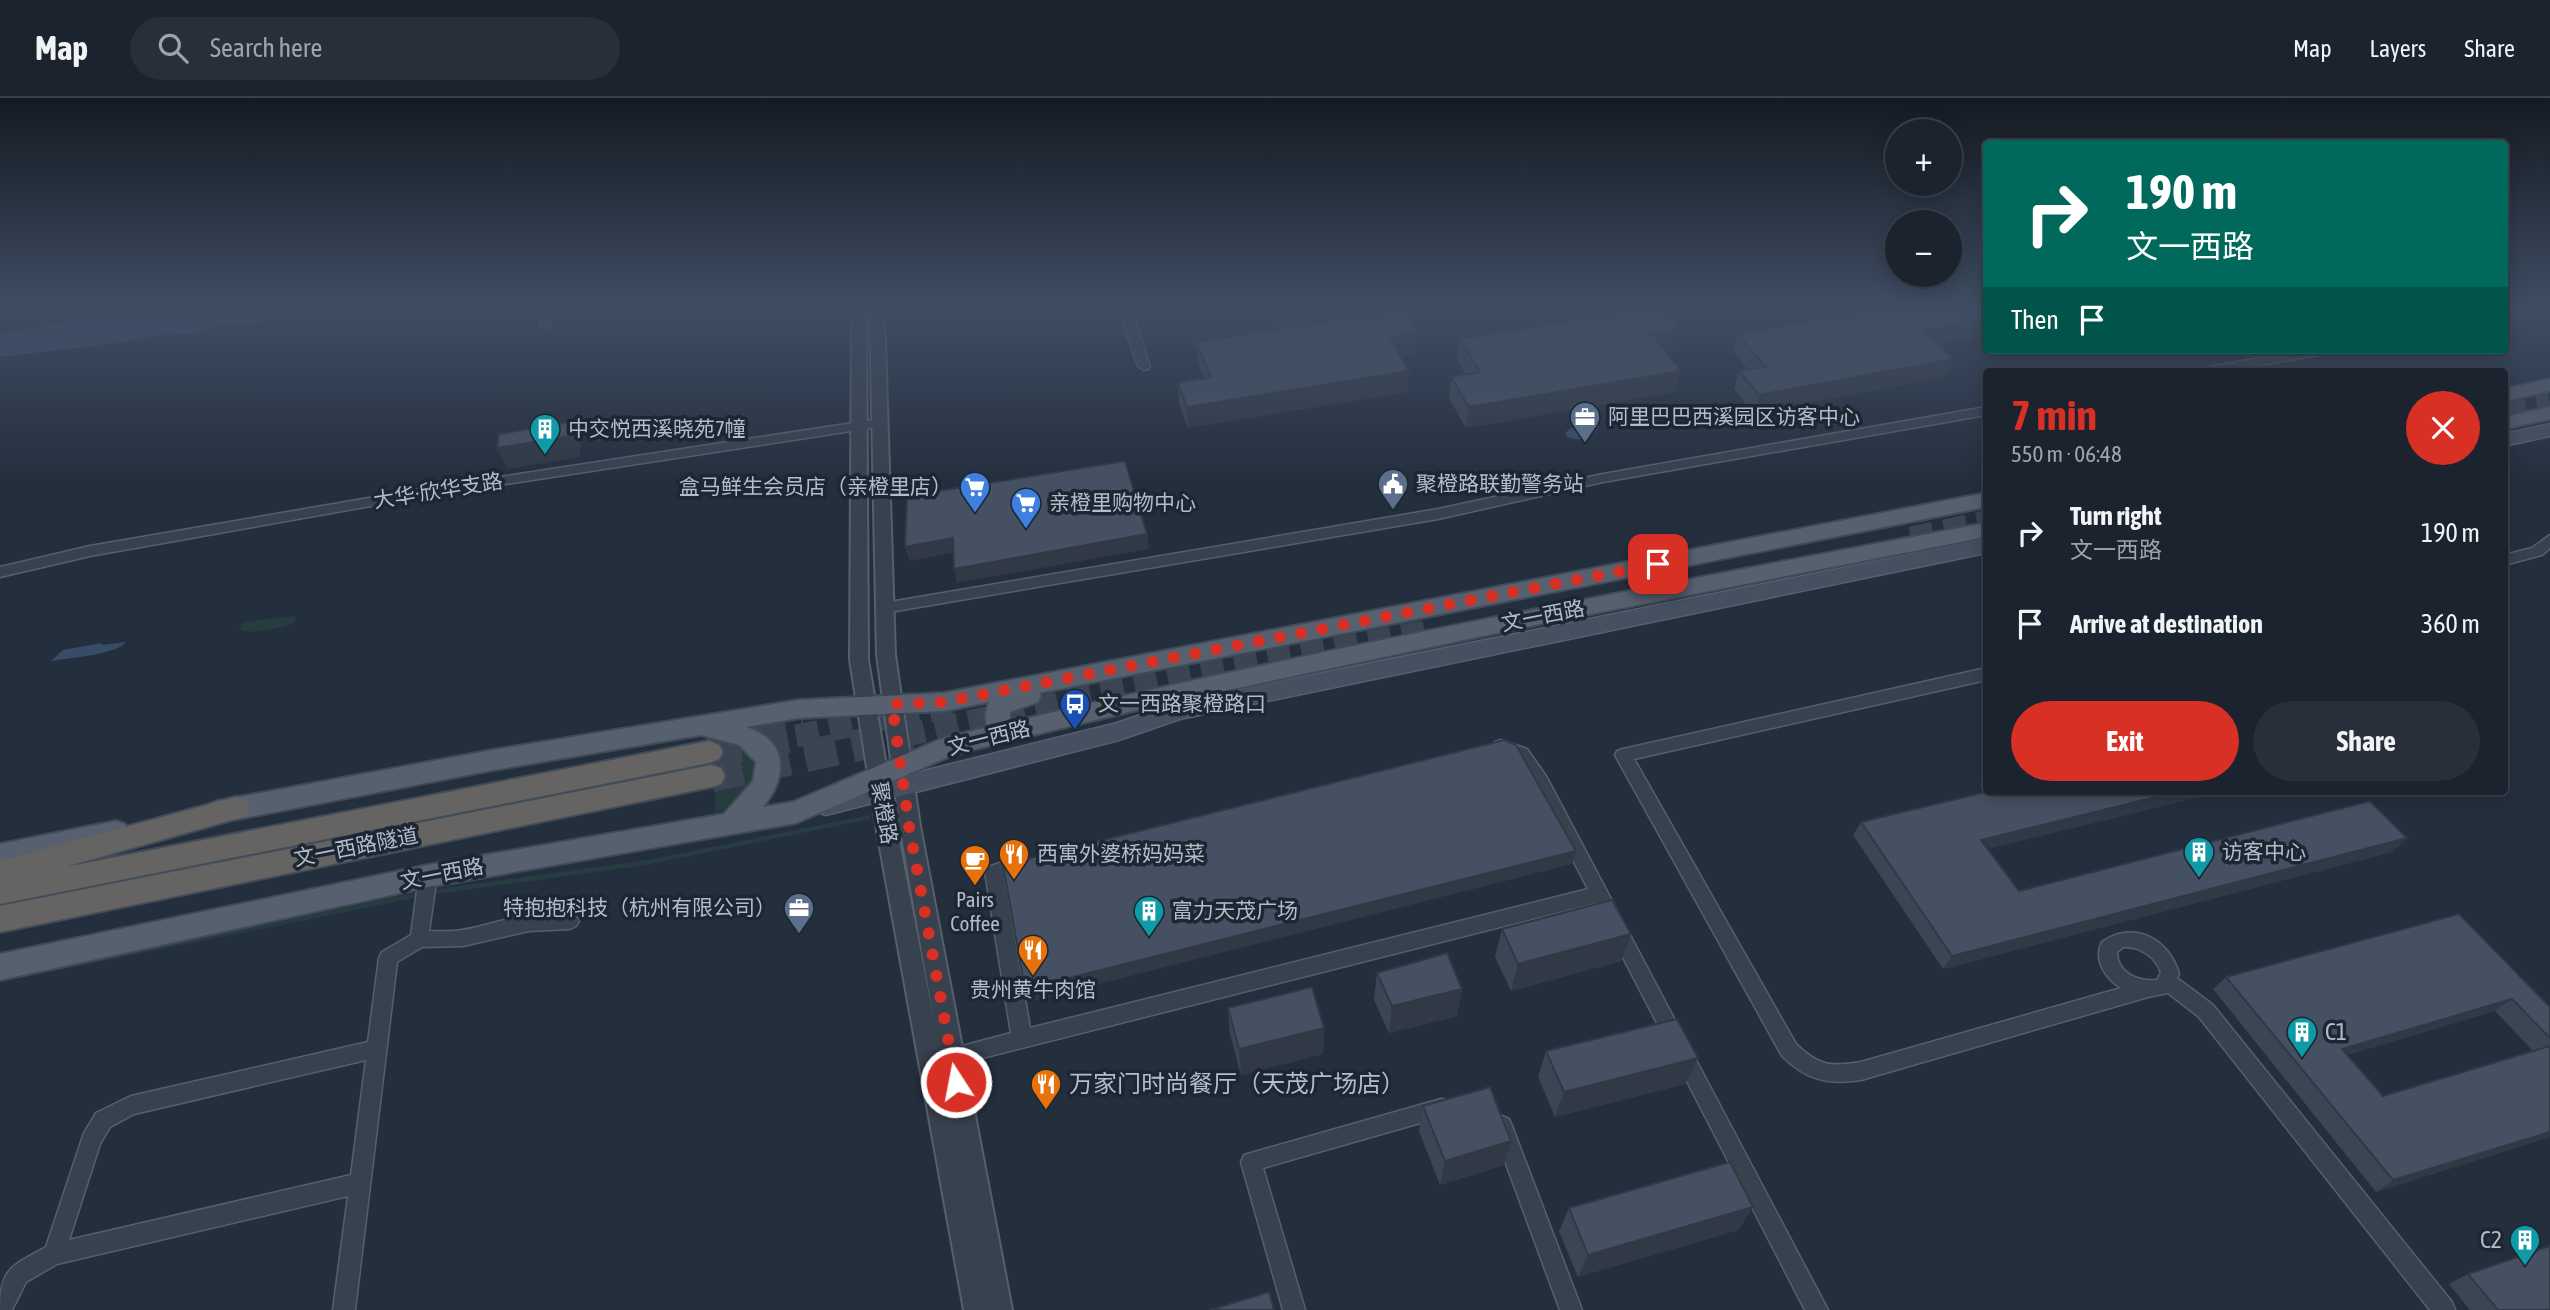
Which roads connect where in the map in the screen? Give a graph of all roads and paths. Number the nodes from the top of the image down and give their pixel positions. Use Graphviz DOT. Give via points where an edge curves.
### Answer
graph roads {
  1 [pos="859,367"];
  2 [pos="878,367"];
  3 [pos="2550,385"];
  4 [pos="2508,394"];
  5 [pos="1983,412"];
  6 [pos="2550,413"];
  7 [pos="879,423"];
  8 [pos="860,426"];
  9 [pos="2550,430"];
  10 [pos="2508,433"];
  11 [pos="2508,434"];
  12 [pos="1983,500"];
  13 [pos="1983,531"];
  14 [pos="2550,540"];
  15 [pos="1983,547"];
  16 [pos="2508,559"];
  17 [pos="0,572"];
  18 [pos="1682,591"];
  19 [pos="1761,592"];
  20 [pos="884,608"];
  21 [pos="1168,658"];
  22 [pos="1983,675"];
  23 [pos="892,704"];
  24 [pos="866,706"];
  25 [pos="699,726"];
  26 [pos="1022,729"];
  27 [pos="1489,749"];
  28 [pos="891,780"];
  29 [pos="236,808"];
  30 [pos="732,824"];
  31 [pos="0,855"];
  32 [pos="1048,859"];
  33 [pos="0,873"];
  34 [pos="428,876"];
  35 [pos="0,892"];
  36 [pos="1599,894"];
  37 [pos="0,921"];
  38 [pos="570,922"];
  39 [pos="419,939"];
  40 [pos="0,967"];
  41 [pos="2168,982"];
  42 [pos="2144,990"];
  43 [pos="1021,1038"];
  44 [pos="376,1049"];
  45 [pos="941,1059"];
  46 [pos="1459,1103"];
  47 [pos="1495,1106"];
  48 [pos="359,1183"];
  49 [pos="54,1254"];
  50 [pos="1,1310"];
  51 [pos="345,1310"];
  52 [pos="977,1310"];
  53 [pos="999,1310"];
  54 [pos="1294,1310"];
  55 [pos="1572,1310"];
  56 [pos="1817,1310"];
  57 [pos="2444,1310"];
  1 -- 8 [label="street, 聚橙路"];
  2 -- 7 [label="street, 聚橙路"];
  3 -- 4 [label="main road"];
  5 -- 20 [label="street" via="1603,478 1438,514"];
  6 -- 10 [label="main road"];
  7 -- 8 [label="street, 大华·欣华支路"];
  7 -- 20 [label="street, 聚橙路"];
  8 -- 17 [label="street, 大华·欣华支路" via="421,494 90,551"];
  8 -- 24 [label="street, 聚橙路" via="859,660"];
  9 -- 11 [label="main road"];
  12 -- 21 [label="main road, 文一西路"];
  13 -- 18 [label="main road, 文一西路"];
  14 -- 16 [label="street" via="2537,552"];
  15 -- 19 [label="main road"];
  18 -- 19 [label="main road"];
  18 -- 26 [label="main road, 文一西路" via="1166,694"];
  19 -- 28 [label="main road" via="1178,712 1119,731"];
  20 -- 23 [label="street, 聚橙路"];
  21 -- 23 [label="main road, 文一西路" via="944,702"];
  21 -- 26 [label="main road" via="1108,679 999,706 998,724 1008,730"];
  22 -- 42 [label="street" via="1623,755 1789,1050 1821,1074 1861,1071"];
  23 -- 24 [label="main road, 文一西路"];
  23 -- 28 [label="street, 聚橙路"];
  24 -- 25 [label="main road, 文一西路" via="799,709"];
  24 -- 28 [label="street, 聚橙路"];
  25 -- 29 [label="main road, 文一西路"];
  25 -- 30 [label="main road" via="744,737 768,759 764,788"];
  26 -- 28 [label="main road, 文一西路" via="950,746"];
  27 -- 36 [label="street" via="1502,745 1521,753"];
  28 -- 30 [label="main road, 文一西路" via="796,813"];
  28 -- 45 [label="street, 聚橙路"];
  29 -- 31 [label="main road, 文一西路"];
  29 -- 33 [label="highway"];
  30 -- 34 [label="main road, 文一西路"];
  32 -- 43 [label="street" via="994,872"];
  34 -- 39 [label="street"];
  34 -- 40 [label="main road, 文一西路"];
  35 -- 37 [label="highway, 文一西路隧道" via="710,764"];
  36 -- 43 [label="street"];
  36 -- 56 [label="street"];
  38 -- 39 [label="street" via="547,919 460,938"];
  39 -- 44 [label="street" via="388,958"];
  41 -- 42 [label="street"];
  41 -- 42 [label="street" via="2168,966 2157,951 2138,940 2112,943 2107,955 2114,973"];
  41 -- 57 [label="street" via="2206,1011"];
  43 -- 45 [label="street"];
  44 -- 48 [label="street"];
  44 -- 49 [label="street" via="131,1105 103,1120 91,1140"];
  45 -- 52 [label="street, 聚橙路"];
  45 -- 53 [label="street, 聚橙路"];
  46 -- 54 [label="street" via="1251,1162"];
  47 -- 55 [label="street"];
  48 -- 49 [label="street"];
  48 -- 51 [label="street"];
  49 -- 50 [label="street" via="18,1274"];
}
